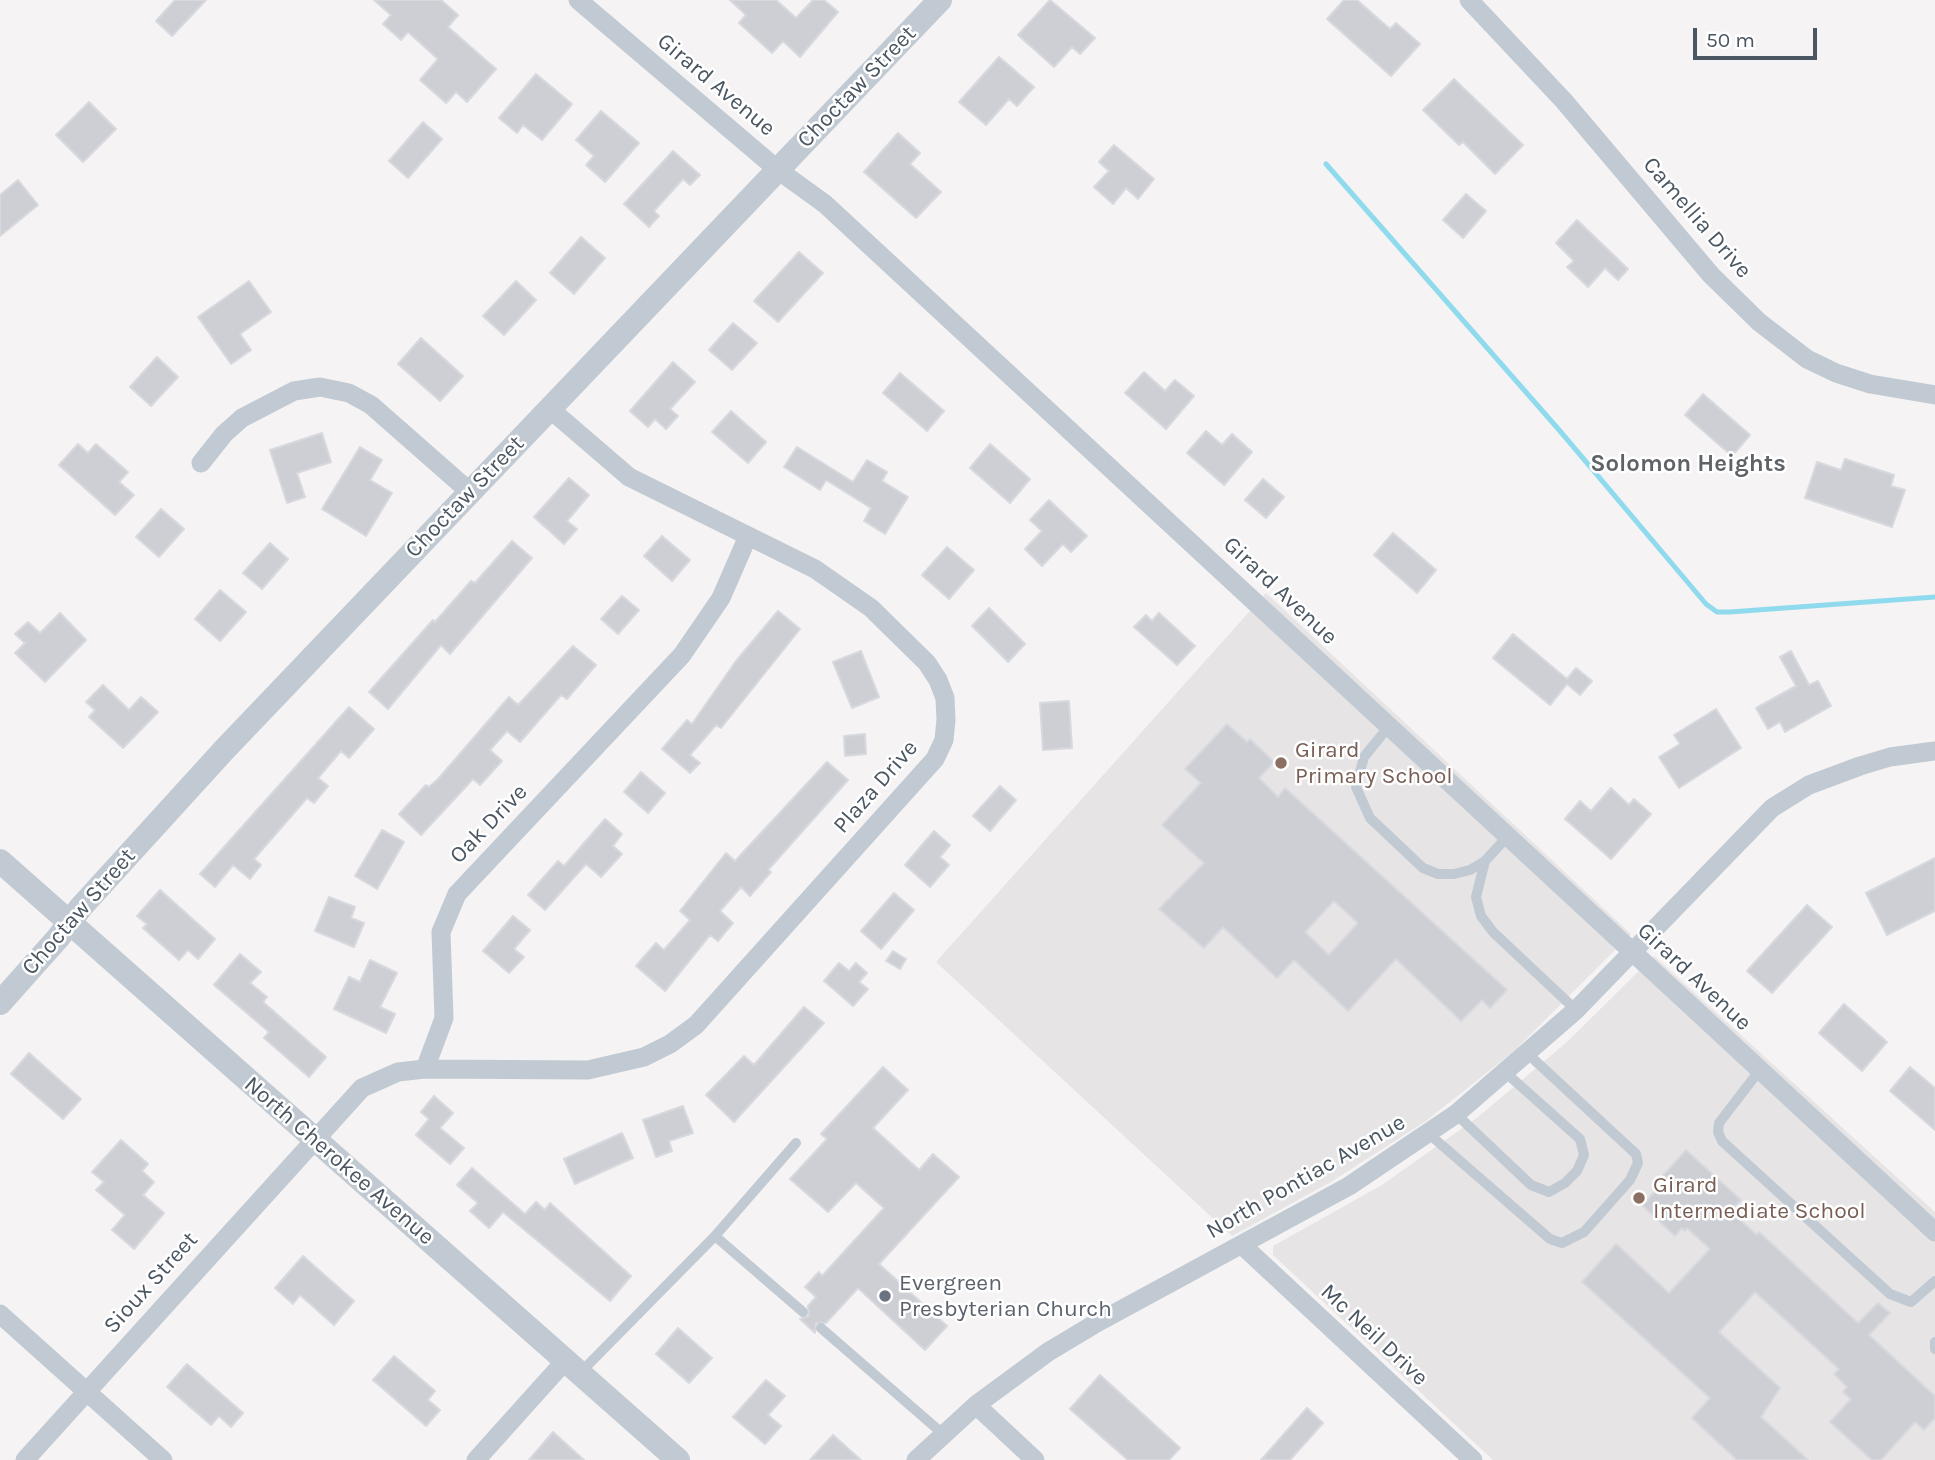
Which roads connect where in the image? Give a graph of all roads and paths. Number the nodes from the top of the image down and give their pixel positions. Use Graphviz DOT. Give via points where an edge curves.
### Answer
graph roads {
  1 [pos="578,0"];
  2 [pos="940,0"];
  3 [pos="1469,0"];
  4 [pos="778,170"];
  5 [pos="1935,395"];
  6 [pos="550,409"];
  7 [pos="201,463"];
  8 [pos="470,492"];
  9 [pos="748,536"];
  10 [pos="1390,726"];
  11 [pos="1935,751"];
  12 [pos="1508,836"];
  13 [pos="1485,860"];
  14 [pos="0,861"];
  15 [pos="69,923"];
  16 [pos="1631,952"];
  17 [pos="0,1003"];
  18 [pos="1576,1010"];
  19 [pos="1528,1054"];
  20 [pos="425,1069"];
  21 [pos="1759,1071"];
  22 [pos="1506,1073"];
  23 [pos="1456,1114"];
  24 [pos="1429,1134"];
  25 [pos="315,1140"];
  26 [pos="796,1143"];
  27 [pos="1935,1232"];
  28 [pos="715,1236"];
  29 [pos="1242,1245"];
  30 [pos="1935,1281"];
  31 [pos="803,1312"];
  32 [pos="0,1314"];
  33 [pos="821,1328"];
  34 [pos="1935,1342"];
  35 [pos="1935,1349"];
  36 [pos="572,1367"];
  37 [pos="86,1391"];
  38 [pos="976,1405"];
  39 [pos="943,1434"];
  40 [pos="25,1460"];
  41 [pos="163,1460"];
  42 [pos="476,1460"];
  43 [pos="678,1460"];
  44 [pos="916,1460"];
  45 [pos="1035,1460"];
  46 [pos="1473,1460"];
  1 -- 4 [label="street, Girard Avenue"];
  2 -- 4 [label="street, Choctaw Street"];
  3 -- 5 [label="street, Camellia Drive" via="1564,101 1711,275 1759,322 1807,359 1836,373"];
  4 -- 6 [label="street, Choctaw Street"];
  4 -- 10 [label="street, Girard Avenue" via="825,204"];
  6 -- 8 [label="street, Choctaw Street"];
  6 -- 9 [label="street, Plaza Drive" via="629,477"];
  7 -- 8 [label="street" via="242,418 294,391 320,387 349,393 371,405"];
  8 -- 15 [label="street, Choctaw Street" via="224,750"];
  9 -- 20 [label="street, Oak Drive" via="721,598 682,655 457,894 441,932 444,1018"];
  9 -- 20 [label="street, Plaza Drive" via="847,590 927,663 938,680 946,709 944,740 935,760 696,1026 670,1044 644,1057 588,1070"];
  10 -- 12 [label="street, Girard Avenue"];
  10 -- 13 [label="lane" via="1364,757 1358,772 1356,787 1370,818 1423,868 1454,874"];
  11 -- 16 [label="street, North Pontiac Avenue" via="1860,766 1791,795 1749,830"];
  12 -- 13 [label="lane"];
  12 -- 16 [label="street, Girard Avenue"];
  13 -- 18 [label="lane" via="1476,897 1481,916"];
  14 -- 15 [label="street, North Cherokee Avenue"];
  15 -- 17 [label="street, Choctaw Street"];
  15 -- 25 [label="street, North Cherokee Avenue"];
  16 -- 18 [label="street, North Pontiac Avenue"];
  16 -- 21 [label="street, Girard Avenue"];
  18 -- 19 [label="street, North Pontiac Avenue"];
  19 -- 22 [label="street, North Pontiac Avenue"];
  19 -- 24 [label="lane" via="1636,1154 1638,1163 1630,1180 1584,1232 1562,1243 1550,1239"];
  20 -- 25 [label="street" via="398,1072 362,1088"];
  21 -- 27 [label="street, Girard Avenue"];
  21 -- 30 [label="lane" via="1719,1123 1722,1140 1898,1300 1910,1302"];
  22 -- 23 [label="street, North Pontiac Avenue"];
  22 -- 23 [label="lane" via="1580,1139 1584,1155 1565,1183 1549,1192 1531,1185"];
  23 -- 24 [label="street, North Pontiac Avenue"];
  24 -- 29 [label="street, North Pontiac Avenue" via="1349,1186"];
  25 -- 36 [label="street, North Cherokee Avenue"];
  25 -- 37 [label="street, Sioux Street"];
  26 -- 28 [label="lane"];
  28 -- 31 [label="lane"];
  28 -- 36 [label="lane"];
  29 -- 38 [label="street, North Pontiac Avenue" via="1093,1325"];
  29 -- 46 [label="street, Mc Neil Drive"];
  32 -- 37 [label="street"];
  33 -- 39 [label="lane"];
  34 -- 35 [label="lane"];
  36 -- 42 [label="street"];
  36 -- 43 [label="street, North Cherokee Avenue"];
  37 -- 40 [label="street, Sioux Street"];
  37 -- 41 [label="street"];
  38 -- 39 [label="street, North Pontiac Avenue"];
  38 -- 45 [label="street"];
  39 -- 44 [label="street, North Pontiac Avenue"];
}
